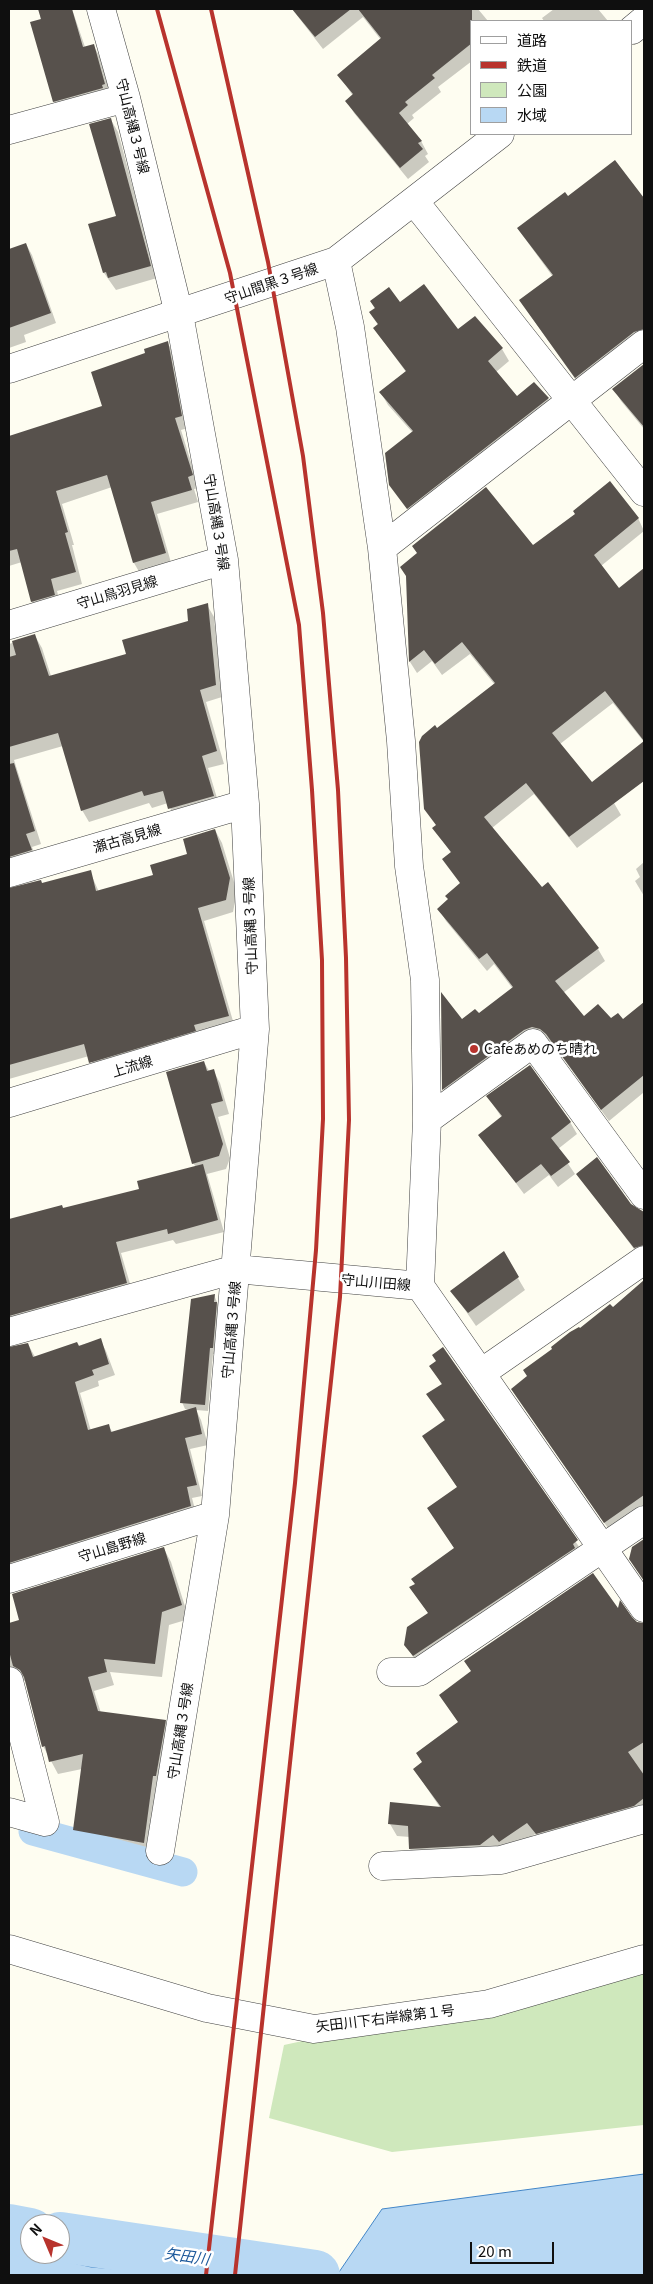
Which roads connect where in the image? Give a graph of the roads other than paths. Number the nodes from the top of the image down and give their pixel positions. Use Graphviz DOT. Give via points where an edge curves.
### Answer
graph roads {
  1 [pos="101,9"];
  2 [pos="644,20"];
  3 [pos="633,29"];
  4 [pos="126,98"];
  5 [pos="9,130"];
  6 [pos="499,135"];
  7 [pos="414,201"];
  8 [pos="336,261"];
  9 [pos="179,314"];
  10 [pos="644,344"];
  11 [pos="9,369"];
  12 [pos="572,400"];
  13 [pos="644,492"];
  14 [pos="382,548"];
  15 [pos="224,560"];
  16 [pos="9,625"];
  17 [pos="245,804"];
  18 [pos="9,872"];
  19 [pos="255,1029"];
  20 [pos="9,1103"];
  21 [pos="427,1120"];
  22 [pos="644,1195"];
  23 [pos="644,1260"];
  24 [pos="236,1269"];
  25 [pos="420,1286"];
  26 [pos="9,1332"];
  27 [pos="481,1373"];
  28 [pos="215,1515"];
  29 [pos="644,1520"];
  30 [pos="604,1549"];
  31 [pos="9,1579"];
  32 [pos="644,1608"];
  33 [pos="391,1672"];
  34 [pos="9,1681"];
  35 [pos="9,1812"];
  36 [pos="644,1819"];
  37 [pos="160,1851"];
  38 [pos="383,1866"];
  39 [pos="9,1949"];
  40 [pos="644,1959"];
  1 -- 4 [label="street, 守山高縄３号線"];
  2 -- 3 [label="street"];
  4 -- 5 [label="street"];
  4 -- 9 [label="street, 守山高縄３号線"];
  6 -- 7 [label="street, 守山間黒３号線"];
  7 -- 8 [label="street, 守山間黒３号線"];
  7 -- 12 [label="street"];
  8 -- 9 [label="street, 守山間黒３号線"];
  8 -- 14 [label="street" via="350,327"];
  9 -- 11 [label="street, 守山間黒３号線"];
  9 -- 15 [label="street, 守山高縄３号線"];
  10 -- 12 [label="street"];
  12 -- 13 [label="street"];
  12 -- 14 [label="street"];
  14 -- 21 [label="street" via="401,741 409,866 425,980"];
  15 -- 16 [label="street, 守山鳥羽見線"];
  15 -- 17 [label="street, 守山高縄３号線"];
  17 -- 18 [label="street, 瀬古高見線"];
  17 -- 19 [label="street, 守山高縄３号線"];
  19 -- 20 [label="street, 上流線"];
  19 -- 24 [label="street, 守山高縄３号線"];
  21 -- 22 [label="street" via="533,1043"];
  21 -- 25 [label="street"];
  23 -- 27 [label="street"];
  24 -- 25 [label="street, 守山川田線"];
  24 -- 26 [label="street, 守山川田線"];
  24 -- 28 [label="street, 守山高縄３号線"];
  25 -- 27 [label="street, 守山川田線"];
  27 -- 30 [label="street, 守山川田線"];
  28 -- 31 [label="street, 守山島野線"];
  28 -- 37 [label="street, 守山高縄３号線"];
  29 -- 30 [label="street"];
  30 -- 32 [label="street, 守山川田線"];
  30 -- 33 [label="street" via="419,1672"];
  34 -- 35 [label="street" via="45,1822"];
  36 -- 38 [label="street" via="502,1860"];
  39 -- 40 [label="street, 矢田川下右岸線第１号" via="207,2008 314,2029 489,2004"];
}
